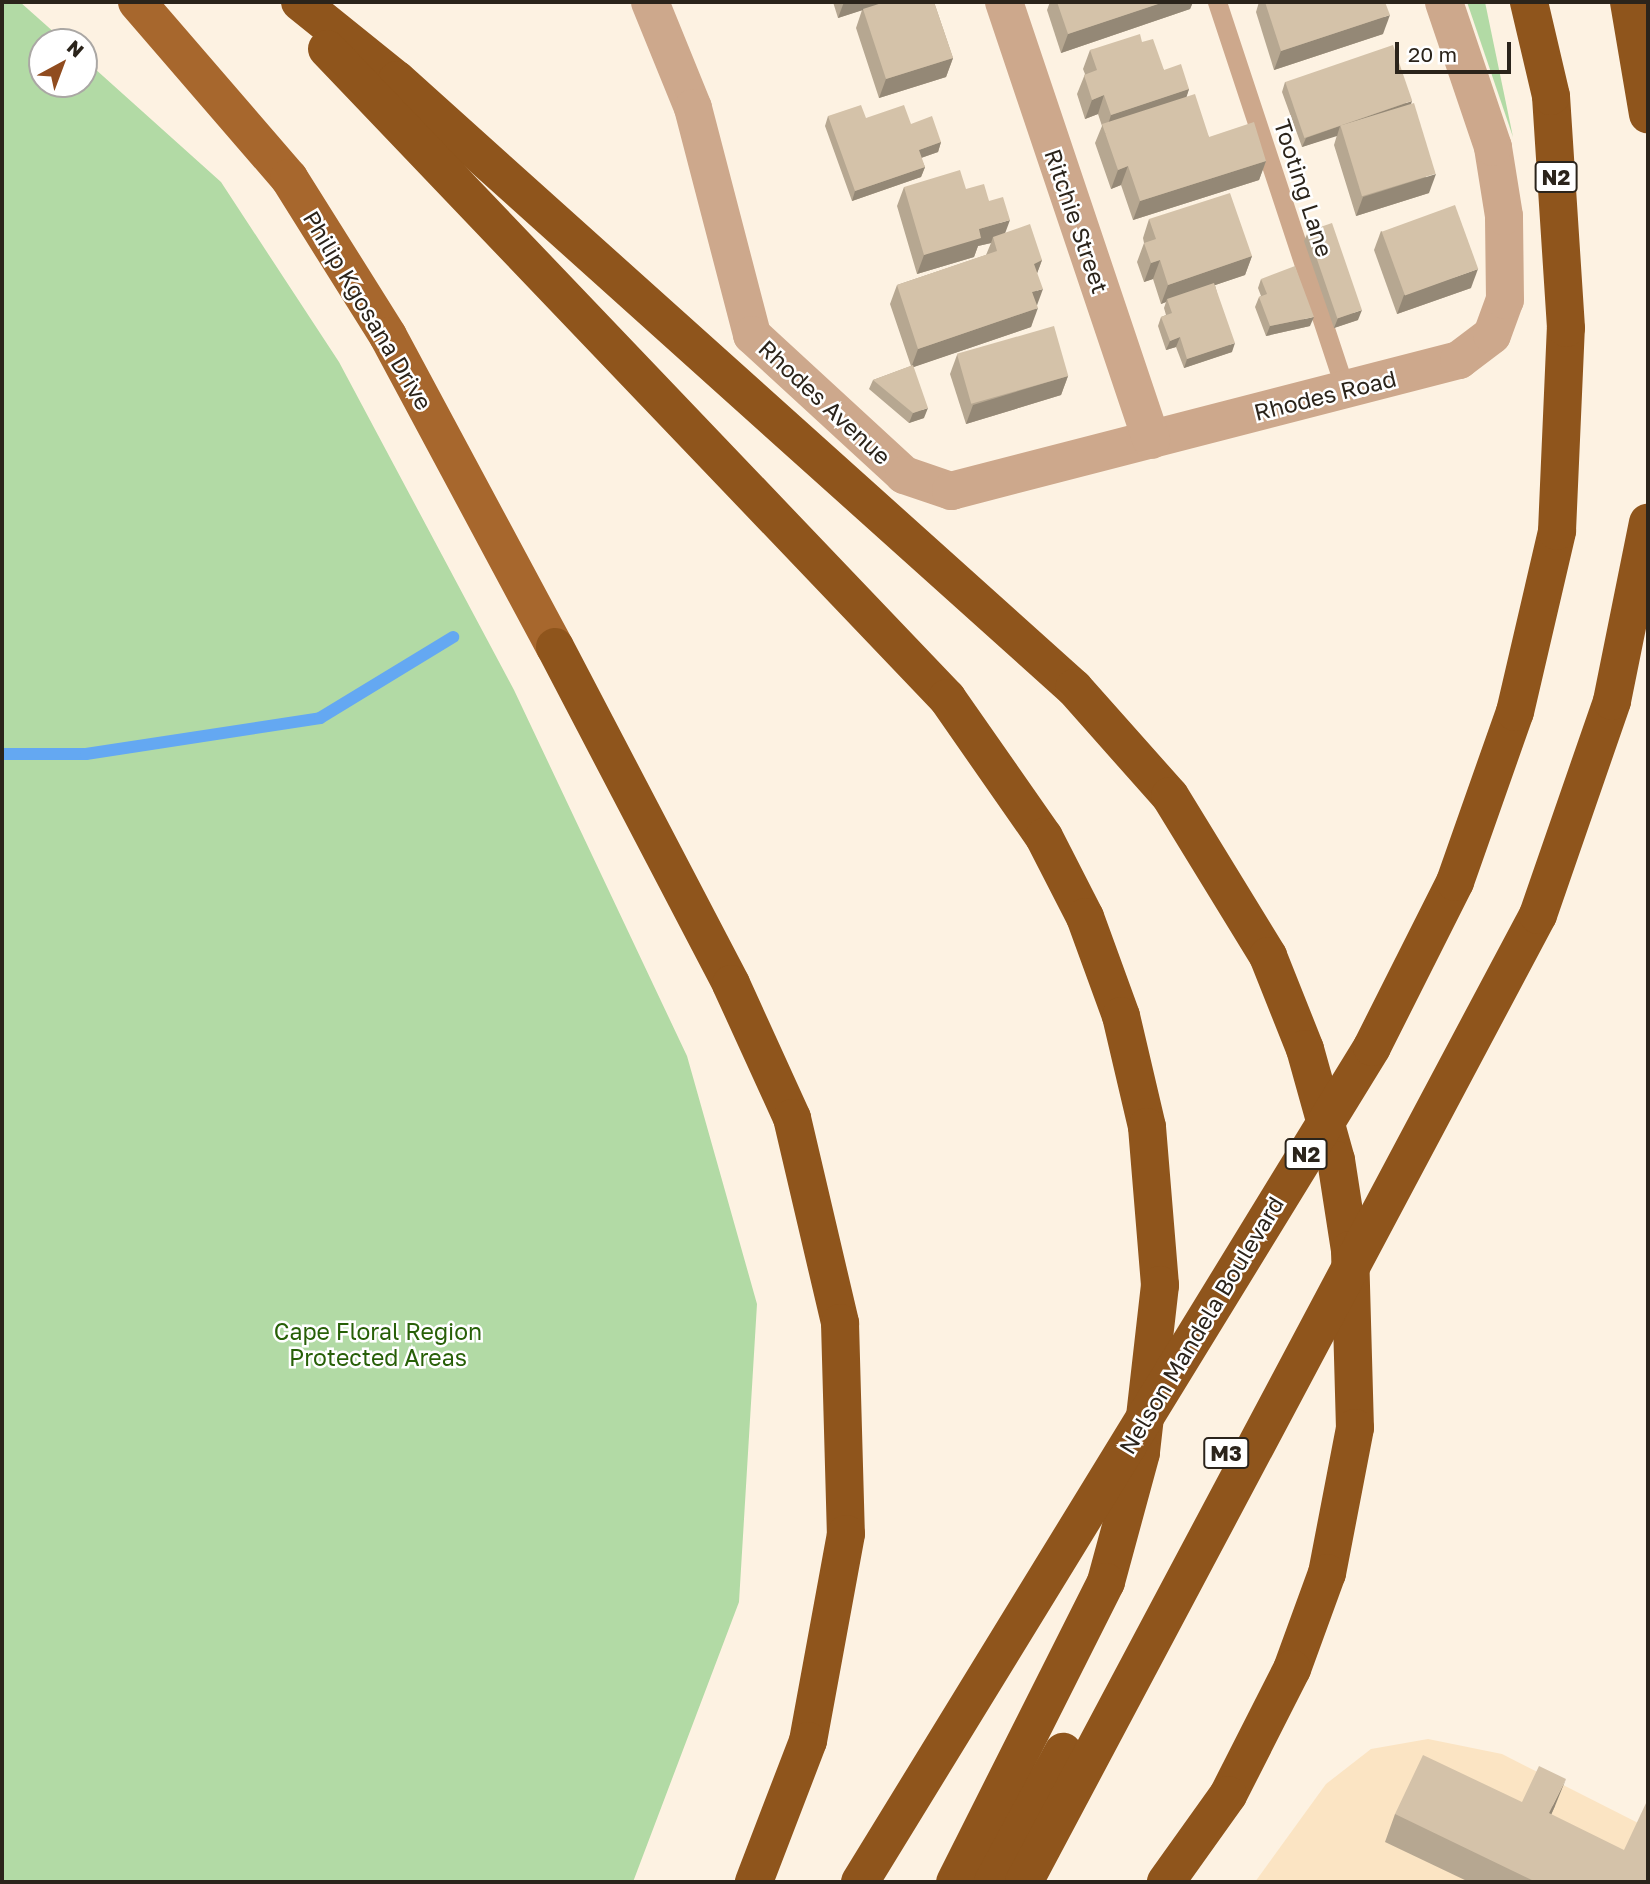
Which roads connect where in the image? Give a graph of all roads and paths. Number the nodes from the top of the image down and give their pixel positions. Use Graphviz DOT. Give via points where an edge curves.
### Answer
graph roads {
  1 [pos="137,2"];
  2 [pos="282,2"];
  3 [pos="300,2"];
  4 [pos="650,2"];
  5 [pos="1004,2"];
  6 [pos="1217,2"];
  7 [pos="1444,2"];
  8 [pos="1528,2"];
  9 [pos="1629,2"];
  10 [pos="1648,114"];
  11 [pos="1345,390"];
  12 [pos="1151,440"];
  13 [pos="1648,523"];
  14 [pos="555,648"];
  15 [pos="1478,1036"];
  16 [pos="754,1882"];
  17 [pos="860,1882"];
  18 [pos="955,1882"];
  19 [pos="993,1882"];
  20 [pos="1024,1882"];
  21 [pos="1166,1882"];
  1 -- 14 [label="main road, Philip Kgosana Drive" via="289,178 387,336"];
  2 -- 18 [label="highway" via="947,698 1044,838 1084,917 1121,1016 1144,1115 1160,1285 1142,1453 1106,1582 1025,1751"];
  3 -- 21 [label="highway" via="397,80 1074,688 1170,796 1248,916 1305,1049 1336,1160 1356,1342 1355,1428 1338,1528 1312,1619 1271,1717 1228,1796"];
  4 -- 12 [label="street, Rhodes Avenue" via="697,121 752,335 904,475 951,491"];
  5 -- 12 [label="street, Ritchie Street"];
  6 -- 11 [label="lane, Tooting Lane"];
  7 -- 11 [label="street, Rhodes Road" via="1493,147 1504,216 1505,300 1492,335 1460,360"];
  8 -- 17 [label="highway, Nelson Mandela Boulevard / N2" via="1551,96 1566,328 1557,531 1515,712 1469,843 1372,1047"];
  9 -- 10 [label="highway"];
  11 -- 12 [label="street, Rhodes Road"];
  13 -- 15 [label="highway" via="1630,628 1590,774 1538,915"];
  14 -- 16 [label="highway" via="731,984 792,1118 840,1323 846,1534 808,1741"];
  15 -- 19 [label="highway, M3" via="1235,1436"];
  15 -- 20 [label="highway"];
}
